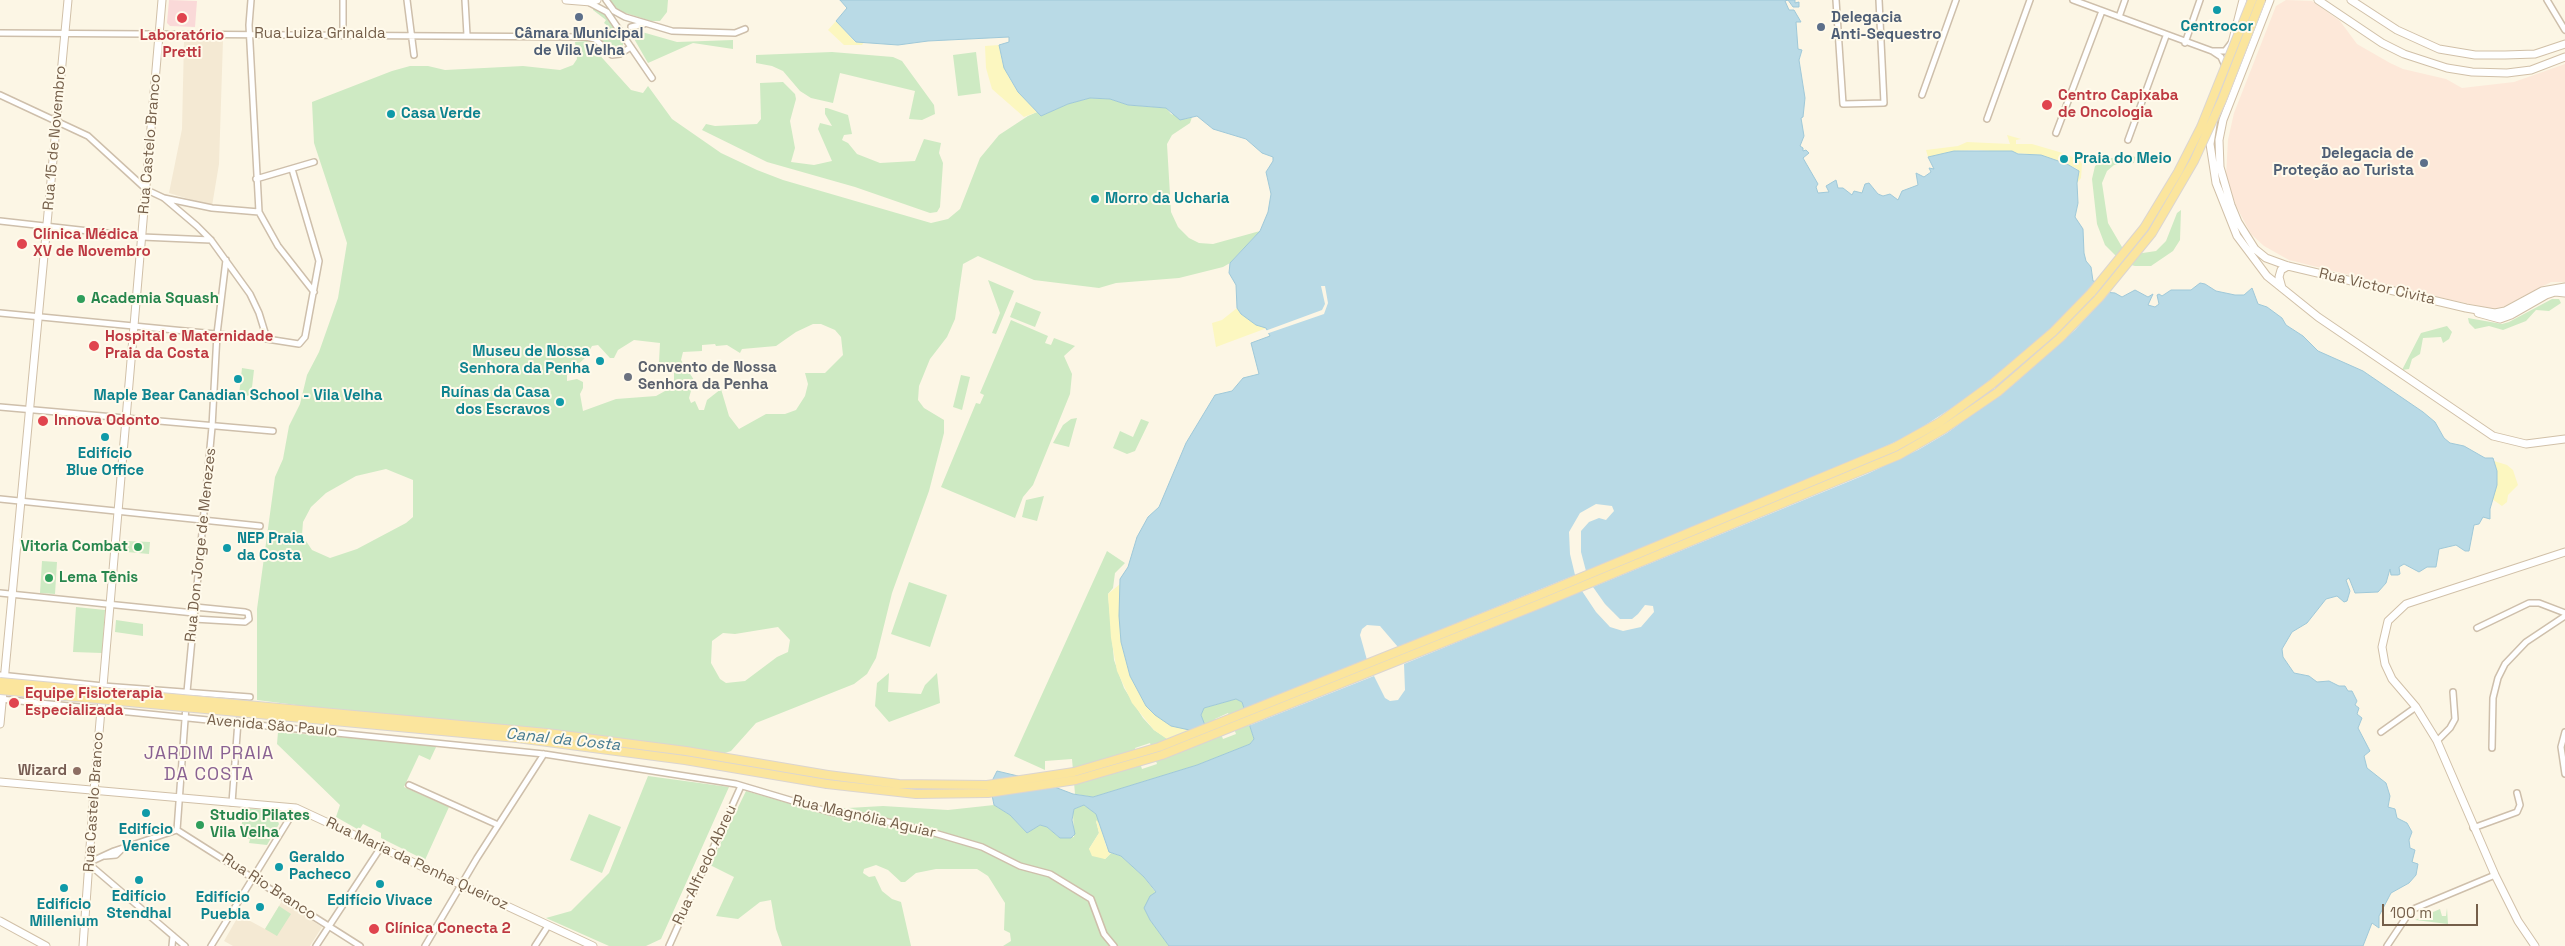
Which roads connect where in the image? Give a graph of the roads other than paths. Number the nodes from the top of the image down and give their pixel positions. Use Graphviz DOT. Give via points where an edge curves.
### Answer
graph roads {
  1 [pos="68,0"];
  2 [pos="162,0"];
  3 [pos="251,0"];
  4 [pos="343,0"];
  5 [pos="407,0"];
  6 [pos="465,0"];
  7 [pos="566,0"];
  8 [pos="597,0"];
  9 [pos="606,0"];
  10 [pos="1836,0"];
  11 [pos="1879,0"];
  12 [pos="1956,0"];
  13 [pos="2030,0"];
  14 [pos="2073,0"];
  15 [pos="2125,0"];
  16 [pos="2200,0"];
  17 [pos="2243,0"];
  18 [pos="2252,0"];
  19 [pos="2262,0"];
  20 [pos="2270,0"];
  21 [pos="2318,0"];
  22 [pos="2351,0"];
  23 [pos="2547,0"];
  24 [pos="588,2"];
  25 [pos="2102,11"];
  26 [pos="2119,17"];
  27 [pos="627,18"];
  28 [pos="644,24"];
  29 [pos="624,29"];
  30 [pos="745,29"];
  31 [pos="2565,30"];
  32 [pos="160,32"];
  33 [pos="0,33"];
  34 [pos="65,33"];
  35 [pos="249,34"];
  36 [pos="411,34"];
  37 [pos="467,35"];
  38 [pos="343,36"];
  39 [pos="2166,36"];
  40 [pos="2232,42"];
  41 [pos="2185,43"];
  42 [pos="2565,44"];
  43 [pos="631,47"];
  44 [pos="2212,51"];
  45 [pos="414,55"];
  46 [pos="2565,57"];
  47 [pos="2225,69"];
  48 [pos="652,78"];
  49 [pos="0,95"];
  50 [pos="1922,95"];
  51 [pos="1987,119"];
  52 [pos="56,121"];
  53 [pos="2056,133"];
  54 [pos="2128,140"];
  55 [pos="314,162"];
  56 [pos="292,169"];
  57 [pos="256,179"];
  58 [pos="147,190"];
  59 [pos="164,198"];
  60 [pos="259,212"];
  61 [pos="0,221"];
  62 [pos="47,228"];
  63 [pos="142,237"];
  64 [pos="211,240"];
  65 [pos="226,260"];
  66 [pos="2288,266"];
  67 [pos="2565,287"];
  68 [pos="314,292"];
  69 [pos="2285,293"];
  70 [pos="2565,293"];
  71 [pos="2466,308"];
  72 [pos="0,313"];
  73 [pos="39,318"];
  74 [pos="135,326"];
  75 [pos="218,334"];
  76 [pos="267,339"];
  77 [pos="0,407"];
  78 [pos="30,410"];
  79 [pos="126,419"];
  80 [pos="212,427"];
  81 [pos="273,432"];
  82 [pos="2565,439"];
  83 [pos="0,499"];
  84 [pos="21,501"];
  85 [pos="118,511"];
  86 [pos="204,520"];
  87 [pos="260,526"];
  88 [pos="2565,552"];
  89 [pos="0,593"];
  90 [pos="12,594"];
  91 [pos="111,606"];
  92 [pos="224,610"];
  93 [pos="194,613"];
  94 [pos="2565,614"];
  95 [pos="223,621"];
  96 [pos="2477,628"];
  97 [pos="2,678"];
  98 [pos="103,687"];
  99 [pos="2,690"];
  100 [pos="2453,692"];
  101 [pos="187,694"];
  102 [pos="250,697"];
  103 [pos="1,699"];
  104 [pos="2416,708"];
  105 [pos="101,710"];
  106 [pos="185,719"];
  107 [pos="238,722"];
  108 [pos="0,724"];
  109 [pos="2381,732"];
  110 [pos="2565,732"];
  111 [pos="2437,741"];
  112 [pos="2492,748"];
  113 [pos="544,754"];
  114 [pos="2565,774"];
  115 [pos="0,782"];
  116 [pos="409,785"];
  117 [pos="741,786"];
  118 [pos="94,791"];
  119 [pos="2517,793"];
  120 [pos="180,799"];
  121 [pos="232,803"];
  122 [pos="296,808"];
  123 [pos="498,825"];
  124 [pos="2473,828"];
  125 [pos="177,830"];
  126 [pos="382,848"];
  127 [pos="90,863"];
  128 [pos="2495,875"];
  129 [pos="255,878"];
  130 [pos="462,883"];
  131 [pos="0,921"];
  132 [pos="329,925"];
  133 [pos="548,926"];
  134 [pos="173,936"];
  135 [pos="668,945"];
  136 [pos="46,946"];
  137 [pos="83,946"];
  138 [pos="172,946"];
  139 [pos="185,946"];
  140 [pos="211,946"];
  141 [pos="316,946"];
  142 [pos="360,946"];
  143 [pos="425,946"];
  144 [pos="535,946"];
  145 [pos="592,946"];
  146 [pos="1114,946"];
  147 [pos="2387,946"];
  148 [pos="2535,946"];
  1 -- 34 [label="street, Rua 15 de Novembro"];
  2 -- 32 [label="street, Rua Castelo Branco"];
  3 -- 35 [label="street"];
  4 -- 38 [label="street"];
  5 -- 36 [label="street"];
  6 -- 37 [label="street"];
  7 -- 24 [label="street"];
  8 -- 24 [label="street"];
  9 -- 27 [label="street" via="614,11"];
  10 -- 11 [label="street" via="1843,104 1884,103"];
  12 -- 50 [label="street"];
  13 -- 51 [label="street"];
  14 -- 25 [label="street"];
  15 -- 26 [label="street"];
  16 -- 41 [label="street"];
  17 -- 40 [label="street"];
  18 -- 97 [label="main road, bridge" via="2194,142 2144,228 2104,280 2065,321 2005,374 1953,413 1912,438 1862,462 1367,664 1126,758 1022,781 969,786 899,784 537,732"];
  19 -- 99 [label="main road, bridge" via="2202,146 2147,240 2072,327 2011,381 1958,420 1916,446 1848,477 1363,676 1128,767 1023,790 961,794 898,793 517,738"];
  20 -- 66 [label="street, Rua Victor Civita" via="2223,120 2219,154 2238,222 2254,249 2266,258"];
  21 -- 46 [label="street" via="2382,43 2447,68 2507,73 2531,70"];
  22 -- 42 [label="street" via="2397,30 2439,49 2475,55 2535,54"];
  23 -- 31 [label="street"];
  24 -- 29 [label="street" via="604,9"];
  25 -- 26 [label="street"];
  25 -- 53 [label="street"];
  26 -- 39 [label="street"];
  27 -- 28 [label="street"];
  27 -- 29 [label="street"];
  27 -- 29 [label="street" via="620,19"];
  28 -- 29 [label="street"];
  28 -- 30 [label="street" via="686,33 735,33"];
  29 -- 43 [label="street"];
  32 -- 34 [label="street, Rua Luiza Grinalda"];
  32 -- 35 [label="street, Rua Luiza Grinalda"];
  32 -- 58 [label="street, Rua Castelo Branco"];
  33 -- 34 [label="street, Rua Luiza Grinalda"];
  34 -- 52 [label="street, Rua 15 de Novembro"];
  35 -- 38 [label="street, Rua Luiza Grinalda"];
  35 -- 57 [label="street"];
  36 -- 37 [label="street, Rua Luiza Grinalda"];
  36 -- 38 [label="street, Rua Luiza Grinalda"];
  36 -- 45 [label="street"];
  37 -- 43 [label="street, Rua Luiza Grinalda" via="590,37 615,55"];
  39 -- 41 [label="street"];
  39 -- 54 [label="street"];
  40 -- 44 [label="street" via="2224,51"];
  40 -- 47 [label="street"];
  41 -- 44 [label="street"];
  43 -- 48 [label="street"];
  44 -- 47 [label="street" via="2224,61"];
  47 -- 69 [label="street" via="2215,105 2210,144 2216,183 2243,246 2260,269"];
  49 -- 52 [label="street"];
  52 -- 58 [label="street" via="88,136"];
  52 -- 62 [label="street, Rua 15 de Novembro"];
  55 -- 56 [label="street"];
  56 -- 57 [label="street"];
  56 -- 68 [label="street" via="319,255"];
  57 -- 60 [label="street"];
  58 -- 59 [label="street"];
  58 -- 63 [label="street, Rua Castelo Branco"];
  59 -- 60 [label="street" via="212,208"];
  59 -- 64 [label="street"];
  60 -- 68 [label="street" via="278,246"];
  61 -- 62 [label="street"];
  62 -- 63 [label="street"];
  62 -- 73 [label="street, Rua 15 de Novembro"];
  63 -- 64 [label="street"];
  63 -- 74 [label="street, Rua Castelo Branco"];
  64 -- 65 [label="street"];
  65 -- 75 [label="street, Rua Don Jorge de Menezes"];
  65 -- 76 [label="street" via="260,313"];
  66 -- 69 [label="street" via="2281,270 2279,276"];
  66 -- 71 [label="street, Rua Victor Civita"];
  67 -- 71 [label="street, Rua Victor Civita" via="2542,291 2505,311 2495,313"];
  68 -- 76 [label="street" via="304,340 291,345"];
  69 -- 82 [label="street" via="2493,436 2526,444"];
  70 -- 71 [label="street, Rua Victor Civita" via="2555,292 2500,319"];
  72 -- 73 [label="street"];
  73 -- 74 [label="street"];
  73 -- 78 [label="street, Rua 15 de Novembro"];
  74 -- 75 [label="street"];
  74 -- 79 [label="street, Rua Castelo Branco"];
  75 -- 76 [label="street"];
  75 -- 80 [label="street, Rua Don Jorge de Menezes"];
  77 -- 78 [label="street"];
  78 -- 79 [label="street"];
  78 -- 84 [label="street, Rua 15 de Novembro"];
  79 -- 80 [label="street"];
  79 -- 85 [label="street, Rua Castelo Branco"];
  80 -- 81 [label="street"];
  80 -- 86 [label="street, Rua Don Jorge de Menezes"];
  83 -- 84 [label="street"];
  84 -- 85 [label="street"];
  84 -- 90 [label="street, Rua 15 de Novembro"];
  85 -- 86 [label="street"];
  85 -- 91 [label="street, Rua Castelo Branco"];
  86 -- 87 [label="street"];
  86 -- 93 [label="street, Rua Don Jorge de Menezes"];
  88 -- 104 [label="street" via="2406,604 2392,615 2383,634 2383,658 2392,680"];
  89 -- 90 [label="street"];
  90 -- 91 [label="street"];
  90 -- 97 [label="street, Rua 15 de Novembro"];
  91 -- 93 [label="street"];
  91 -- 98 [label="street, Rua Castelo Branco"];
  92 -- 93 [label="street"];
  92 -- 95 [label="street"];
  92 -- 95 [label="street" via="247,612 249,620"];
  93 -- 95 [label="street"];
  93 -- 101 [label="street, Rua Don Jorge de Menezes"];
  94 -- 96 [label="street" via="2540,603 2528,603"];
  94 -- 112 [label="street" via="2526,642 2505,664 2493,698"];
  97 -- 98 [label="street, Avenida São Paulo"];
  97 -- 99 [label="street, Rua 15 de Novembro, bridge"];
  98 -- 101 [label="street, Avenida São Paulo"];
  98 -- 105 [label="street, Rua Castelo Branco, bridge"];
  99 -- 103 [label="street, Rua 15 de Novembro"];
  100 -- 111 [label="street" via="2455,718"];
  101 -- 102 [label="street, Avenida São Paulo"];
  101 -- 106 [label="street, Rua Don Jorge de Menezes, bridge"];
  103 -- 105 [label="street, Avenida São Paulo"];
  103 -- 108 [label="street, Rua 15 de Novembro"];
  104 -- 109 [label="street"];
  104 -- 111 [label="street"];
  105 -- 106 [label="street, Avenida São Paulo"];
  105 -- 118 [label="street, Rua Castelo Branco"];
  106 -- 107 [label="street, Avenida São Paulo"];
  106 -- 120 [label="street, Rua Don Jorge de Menezes"];
  107 -- 113 [label="street, Avenida São Paulo"];
  107 -- 121 [label="street"];
  110 -- 114 [label="street" via="2561,747"];
  111 -- 124 [label="street"];
  113 -- 117 [label="street, Rua Magnólia Aguiar"];
  113 -- 123 [label="street"];
  115 -- 118 [label="street"];
  116 -- 123 [label="street"];
  117 -- 135 [label="street, Rua Alfredo Abreu"];
  117 -- 146 [label="street, Rua Magnólia Aguiar" via="830,812 870,817 932,832 982,847 1031,870 1050,874 1090,900 1104,934"];
  118 -- 120 [label="street"];
  118 -- 127 [label="street, Rua Castelo Branco"];
  119 -- 124 [label="street" via="2520,805 2517,812"];
  120 -- 121 [label="street"];
  120 -- 125 [label="street, Rua Don Jorge de Menezes"];
  121 -- 122 [label="street"];
  122 -- 126 [label="street, Rua Maria da Penha Queiroz"];
  122 -- 129 [label="street"];
  123 -- 130 [label="street"];
  124 -- 128 [label="street"];
  125 -- 127 [label="street"];
  125 -- 129 [label="street, Rua Rio Branco"];
  126 -- 130 [label="street, Rua Maria da Penha Queiroz"];
  126 -- 132 [label="street"];
  127 -- 134 [label="street"];
  127 -- 137 [label="street, Rua Castelo Branco"];
  128 -- 147 [label="street" via="2411,910"];
  128 -- 148 [label="street" via="2518,921"];
  129 -- 132 [label="street, Rua Rio Branco"];
  129 -- 140 [label="street"];
  130 -- 133 [label="street, Rua Maria da Penha Queiroz"];
  130 -- 143 [label="street"];
  131 -- 136 [label="street"];
  132 -- 141 [label="street"];
  132 -- 142 [label="street, Rua Rio Branco"];
  133 -- 144 [label="street"];
  133 -- 145 [label="street, Rua Maria da Penha Queiroz"];
  134 -- 138 [label="street"];
  134 -- 139 [label="street"];
}
